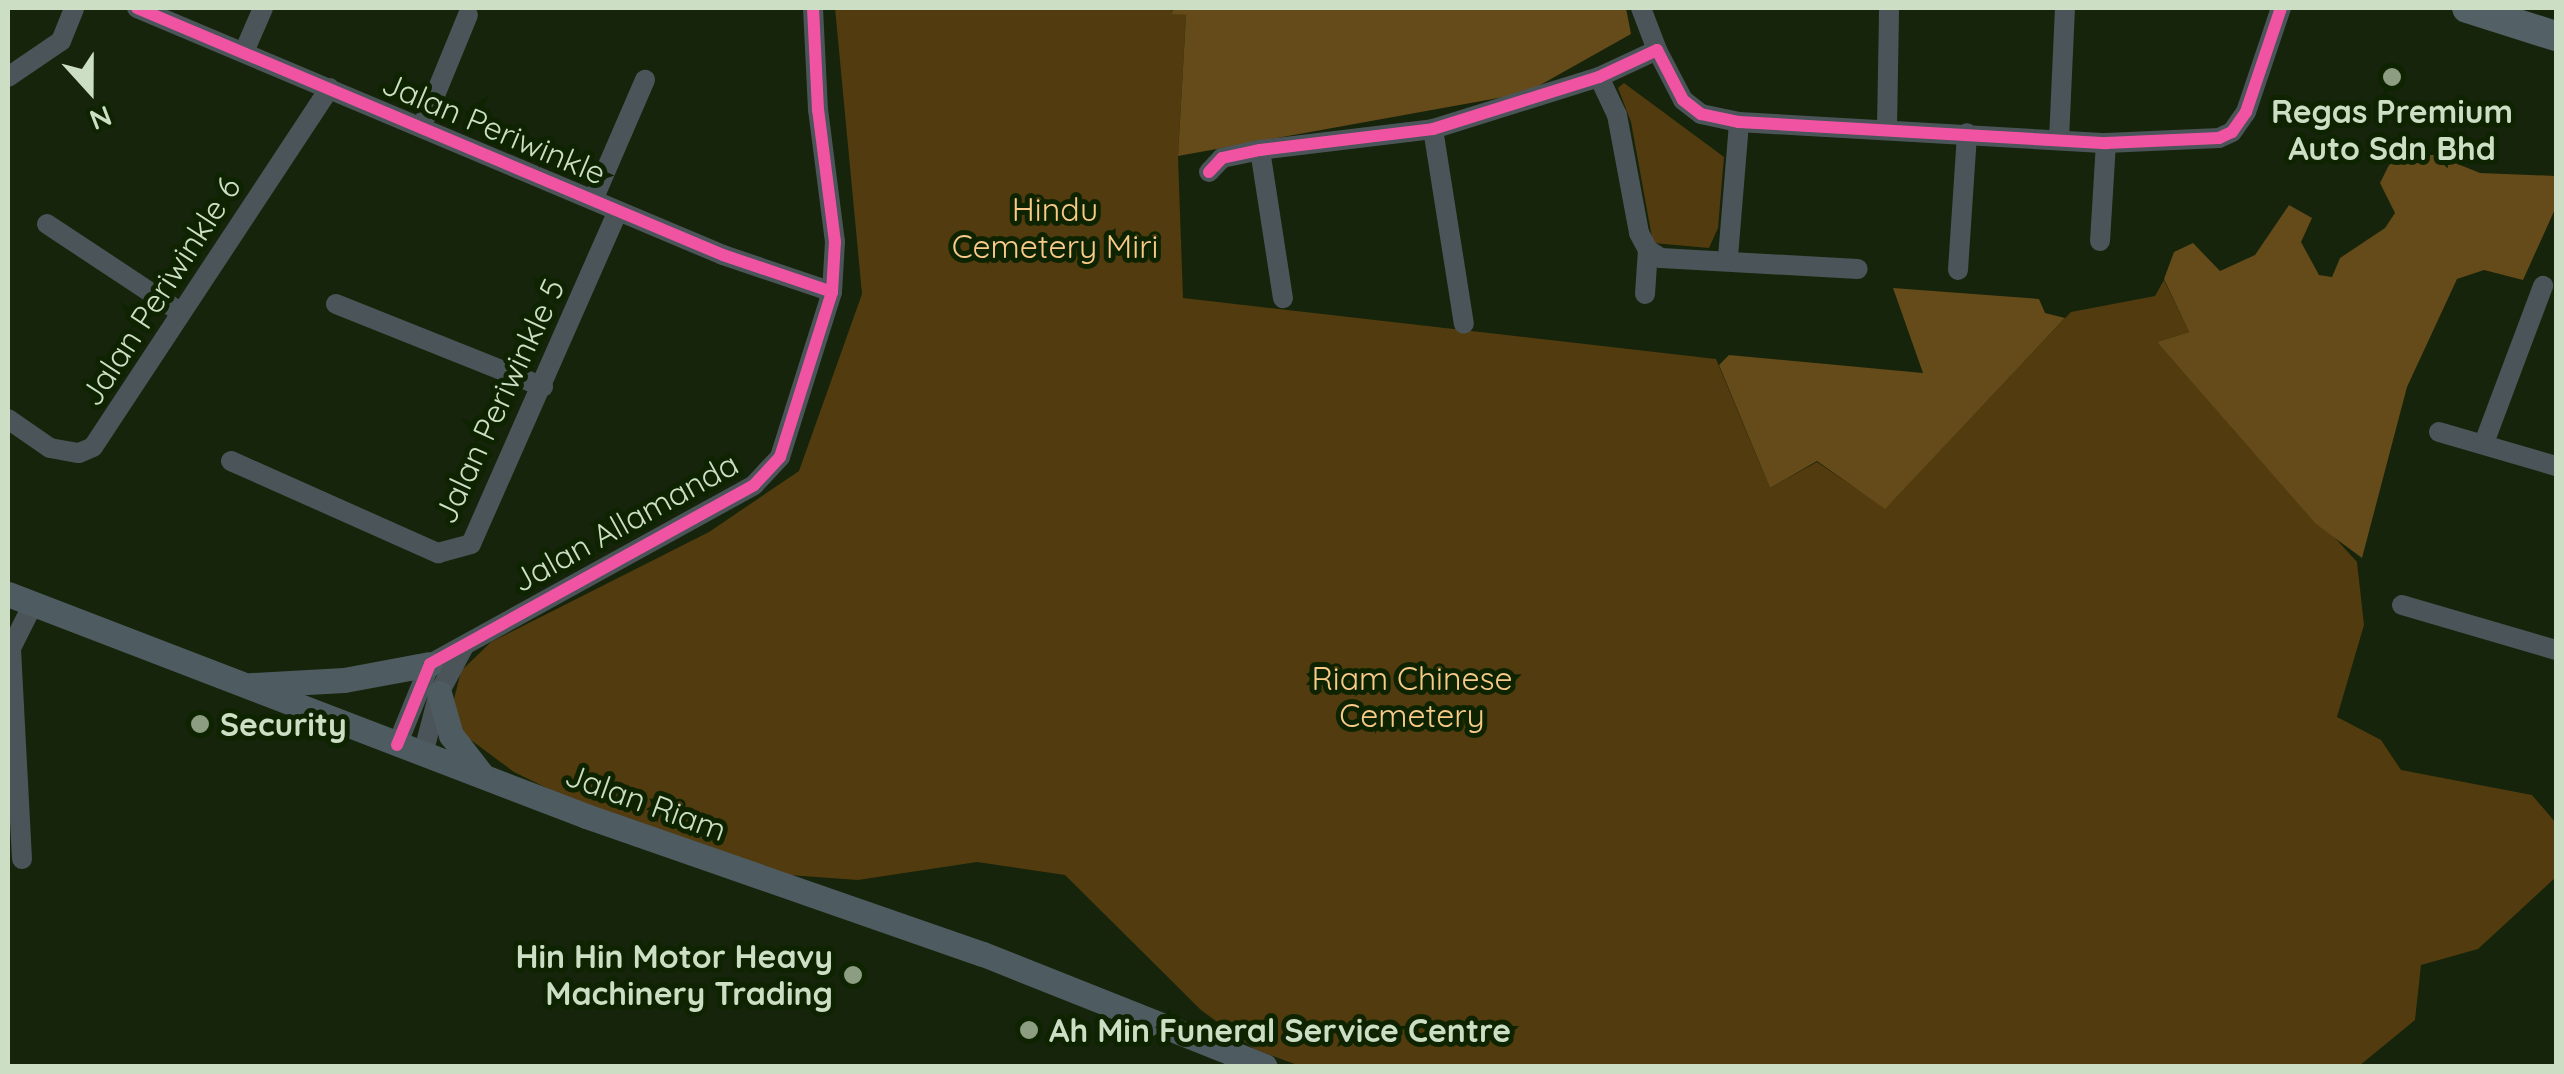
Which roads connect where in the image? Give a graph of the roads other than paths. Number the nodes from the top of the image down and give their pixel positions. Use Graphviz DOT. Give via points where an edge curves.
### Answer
graph roads {
  1 [pos="74,8"];
  2 [pos="137,8"];
  3 [pos="263,8"];
  4 [pos="813,8"];
  5 [pos="1641,8"];
  6 [pos="1889,8"];
  7 [pos="2065,8"];
  8 [pos="2282,8"];
  9 [pos="2467,8"];
  10 [pos="468,15"];
  11 [pos="2556,36"];
  12 [pos="1656,50"];
  13 [pos="244,52"];
  14 [pos="8,77"];
  15 [pos="1600,78"];
  16 [pos="644,80"];
  17 [pos="330,88"];
  18 [pos="1739,122"];
  19 [pos="422,127"];
  20 [pos="1887,128"];
  21 [pos="1433,129"];
  22 [pos="1967,133"];
  23 [pos="2059,140"];
  24 [pos="2106,143"];
  25 [pos="1260,150"];
  26 [pos="1209,172"];
  27 [pos="593,200"];
  28 [pos="618,211"];
  29 [pos="47,224"];
  30 [pos="2100,241"];
  31 [pos="1648,250"];
  32 [pos="1728,257"];
  33 [pos="1858,269"];
  34 [pos="1958,270"];
  35 [pos="2544,286"];
  36 [pos="832,292"];
  37 [pos="1646,294"];
  38 [pos="1283,298"];
  39 [pos="336,304"];
  40 [pos="180,312"];
  41 [pos="1464,324"];
  42 [pos="543,387"];
  43 [pos="8,419"];
  44 [pos="2439,432"];
  45 [pos="2484,443"];
  46 [pos="231,461"];
  47 [pos="2556,466"];
  48 [pos="8,594"];
  49 [pos="33,604"];
  50 [pos="2402,605"];
  51 [pos="467,642"];
  52 [pos="2556,650"];
  53 [pos="430,664"];
  54 [pos="242,685"];
  55 [pos="439,693"];
  56 [pos="397,745"];
  57 [pos="422,754"];
  58 [pos="485,778"];
  59 [pos="22,859"];
  60 [pos="1265,1066"];
  1 -- 14 [label="street" via="61,42"];
  2 -- 13 [label="street, Jalan Periwinkle"];
  3 -- 13 [label="street"];
  4 -- 36 [label="street, Jalan Allamanda" via="835,242"];
  5 -- 12 [label="street"];
  6 -- 20 [label="street"];
  7 -- 23 [label="street"];
  8 -- 24 [label="street" via="2259,80 2232,132"];
  9 -- 11 [label="highway"];
  10 -- 19 [label="street"];
  12 -- 15 [label="street"];
  12 -- 18 [label="street" via="1684,100 1702,114"];
  13 -- 17 [label="street, Jalan Periwinkle"];
  15 -- 21 [label="street"];
  15 -- 31 [label="street" via="1617,115"];
  16 -- 27 [label="street"];
  17 -- 19 [label="street, Jalan Periwinkle"];
  17 -- 40 [label="street, Jalan Periwinkle 6"];
  18 -- 20 [label="street"];
  18 -- 32 [label="street"];
  19 -- 27 [label="street, Jalan Periwinkle"];
  20 -- 22 [label="street"];
  21 -- 25 [label="street"];
  21 -- 41 [label="street"];
  22 -- 23 [label="street"];
  22 -- 34 [label="street"];
  23 -- 24 [label="street"];
  24 -- 30 [label="street"];
  25 -- 26 [label="street" via="1222,158"];
  25 -- 38 [label="street"];
  27 -- 28 [label="street, Jalan Periwinkle"];
  28 -- 36 [label="street, Jalan Periwinkle" via="780,278"];
  28 -- 42 [label="street, Jalan Periwinkle 5"];
  29 -- 40 [label="street"];
  31 -- 32 [label="street" via="1661,258"];
  31 -- 37 [label="street"];
  32 -- 33 [label="street"];
  35 -- 45 [label="street"];
  36 -- 51 [label="street, Jalan Allamanda" via="800,408 780,457 754,485"];
  39 -- 42 [label="street"];
  40 -- 43 [label="street, Jalan Periwinkle 6" via="93,447 79,453 50,448"];
  42 -- 46 [label="street, Jalan Periwinkle 5" via="478,534 448,554"];
  44 -- 45 [label="street"];
  45 -- 47 [label="street"];
  48 -- 49 [label="main road, Jalan Riam"];
  49 -- 54 [label="main road, Jalan Riam"];
  49 -- 59 [label="street" via="11,648"];
  50 -- 52 [label="street"];
  51 -- 53 [label="street, Jalan Allamanda"];
  51 -- 55 [label="street"];
  53 -- 54 [label="main road" via="344,680"];
  53 -- 56 [label="street"];
  54 -- 56 [label="main road, Jalan Riam"];
  55 -- 57 [label="street"];
  55 -- 58 [label="main road" via="451,735"];
  56 -- 57 [label="main road, Jalan Riam"];
  57 -- 58 [label="main road, Jalan Riam"];
  58 -- 60 [label="main road, Jalan Riam" via="983,954"];
}
